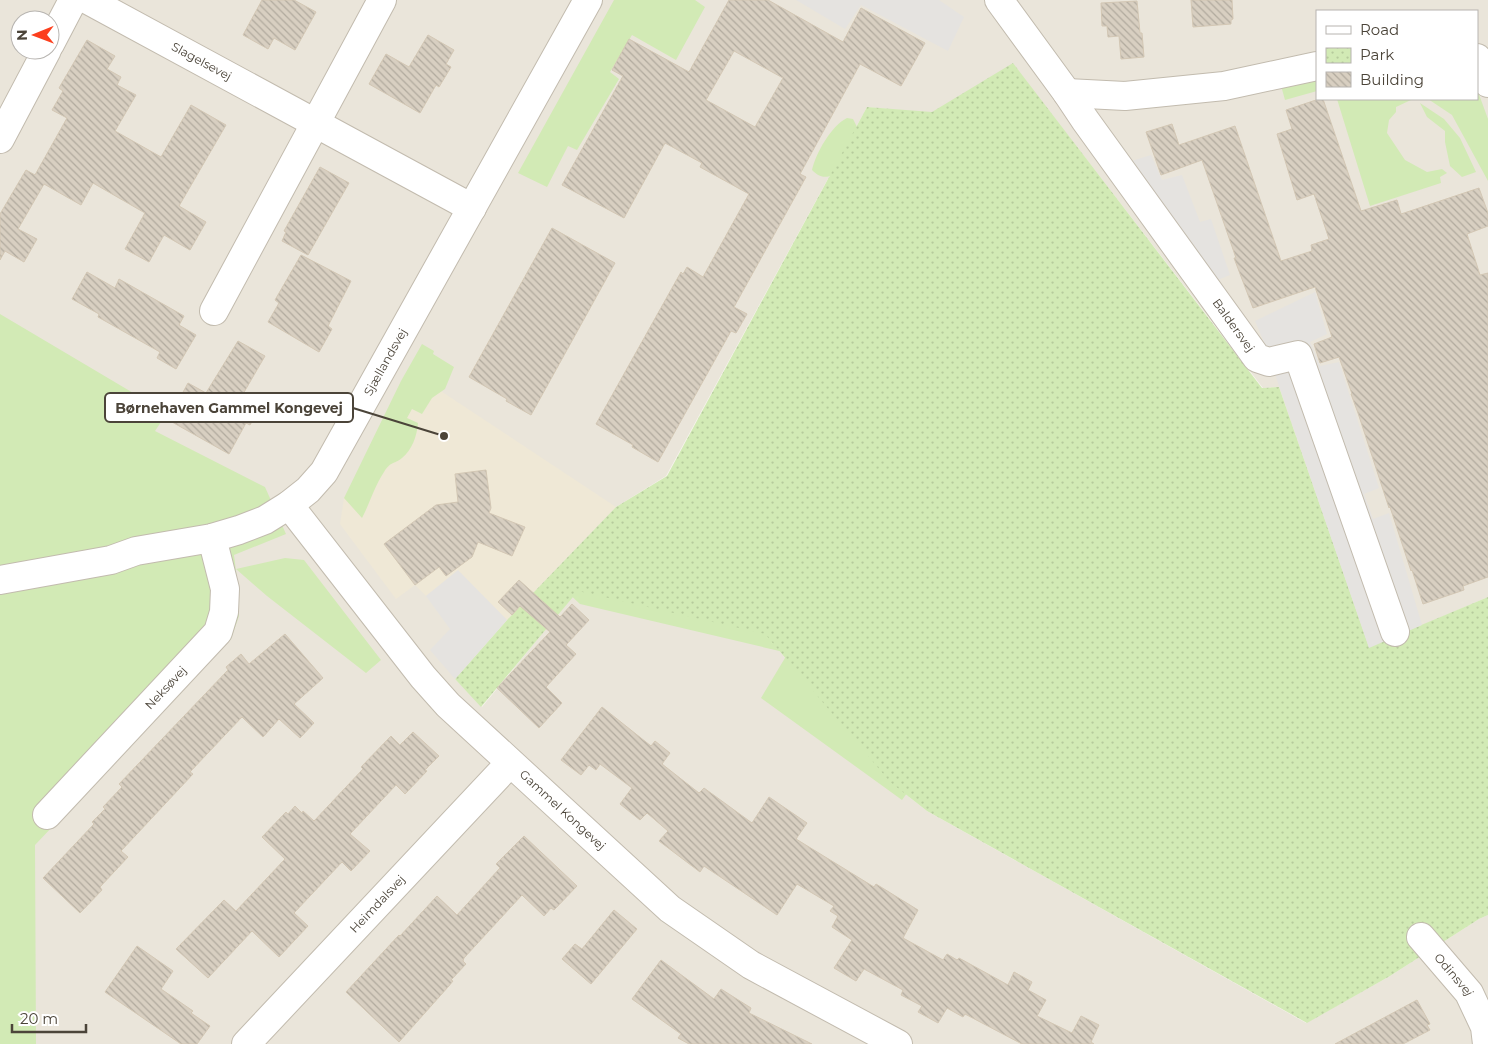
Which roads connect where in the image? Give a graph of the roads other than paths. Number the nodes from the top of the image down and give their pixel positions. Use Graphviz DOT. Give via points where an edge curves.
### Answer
graph roads {
  1 [pos="73,0"];
  2 [pos="88,0"];
  3 [pos="382,0"];
  4 [pos="588,0"];
  5 [pos="999,0"];
  6 [pos="60,25"];
  7 [pos="42,60"];
  8 [pos="1478,60"];
  9 [pos="1316,66"];
  10 [pos="1488,83"];
  11 [pos="1067,93"];
  12 [pos="315,123"];
  13 [pos="0,139"];
  14 [pos="472,208"];
  15 [pos="214,311"];
  16 [pos="290,505"];
  17 [pos="212,538"];
  18 [pos="0,580"];
  19 [pos="1395,632"];
  20 [pos="510,763"];
  21 [pos="47,814"];
  22 [pos="1421,937"];
  23 [pos="246,1044"];
  24 [pos="898,1044"];
  25 [pos="1488,1044"];
  1 -- 6 [label="street"];
  2 -- 12 [label="street, Slagelsevej"];
  3 -- 12 [label="street"];
  4 -- 14 [label="street, Sjællandsvej"];
  5 -- 11 [label="street, Baldersvej"];
  7 -- 13 [label="street"];
  8 -- 10 [label="street"];
  9 -- 11 [label="street" via="1224,86 1125,96"];
  11 -- 19 [label="street, Baldersvej" via="1257,358 1270,362 1298,355"];
  12 -- 14 [label="street, Slagelsevej"];
  12 -- 15 [label="street"];
  14 -- 16 [label="street, Sjællandsvej" via="324,472"];
  16 -- 17 [label="street, Sjællandsvej" via="265,520"];
  16 -- 20 [label="street, Gammel Kongevej" via="423,677"];
  17 -- 18 [label="street, Sjællandsvej"];
  17 -- 21 [label="street, Neksøvej" via="225,589 224,612 218,632"];
  20 -- 23 [label="street, Heimdalsvej"];
  20 -- 24 [label="street, Gammel Kongevej" via="670,909 751,965"];
  22 -- 25 [label="street, Odinsvej" via="1469,993 1486,1027"];
}
